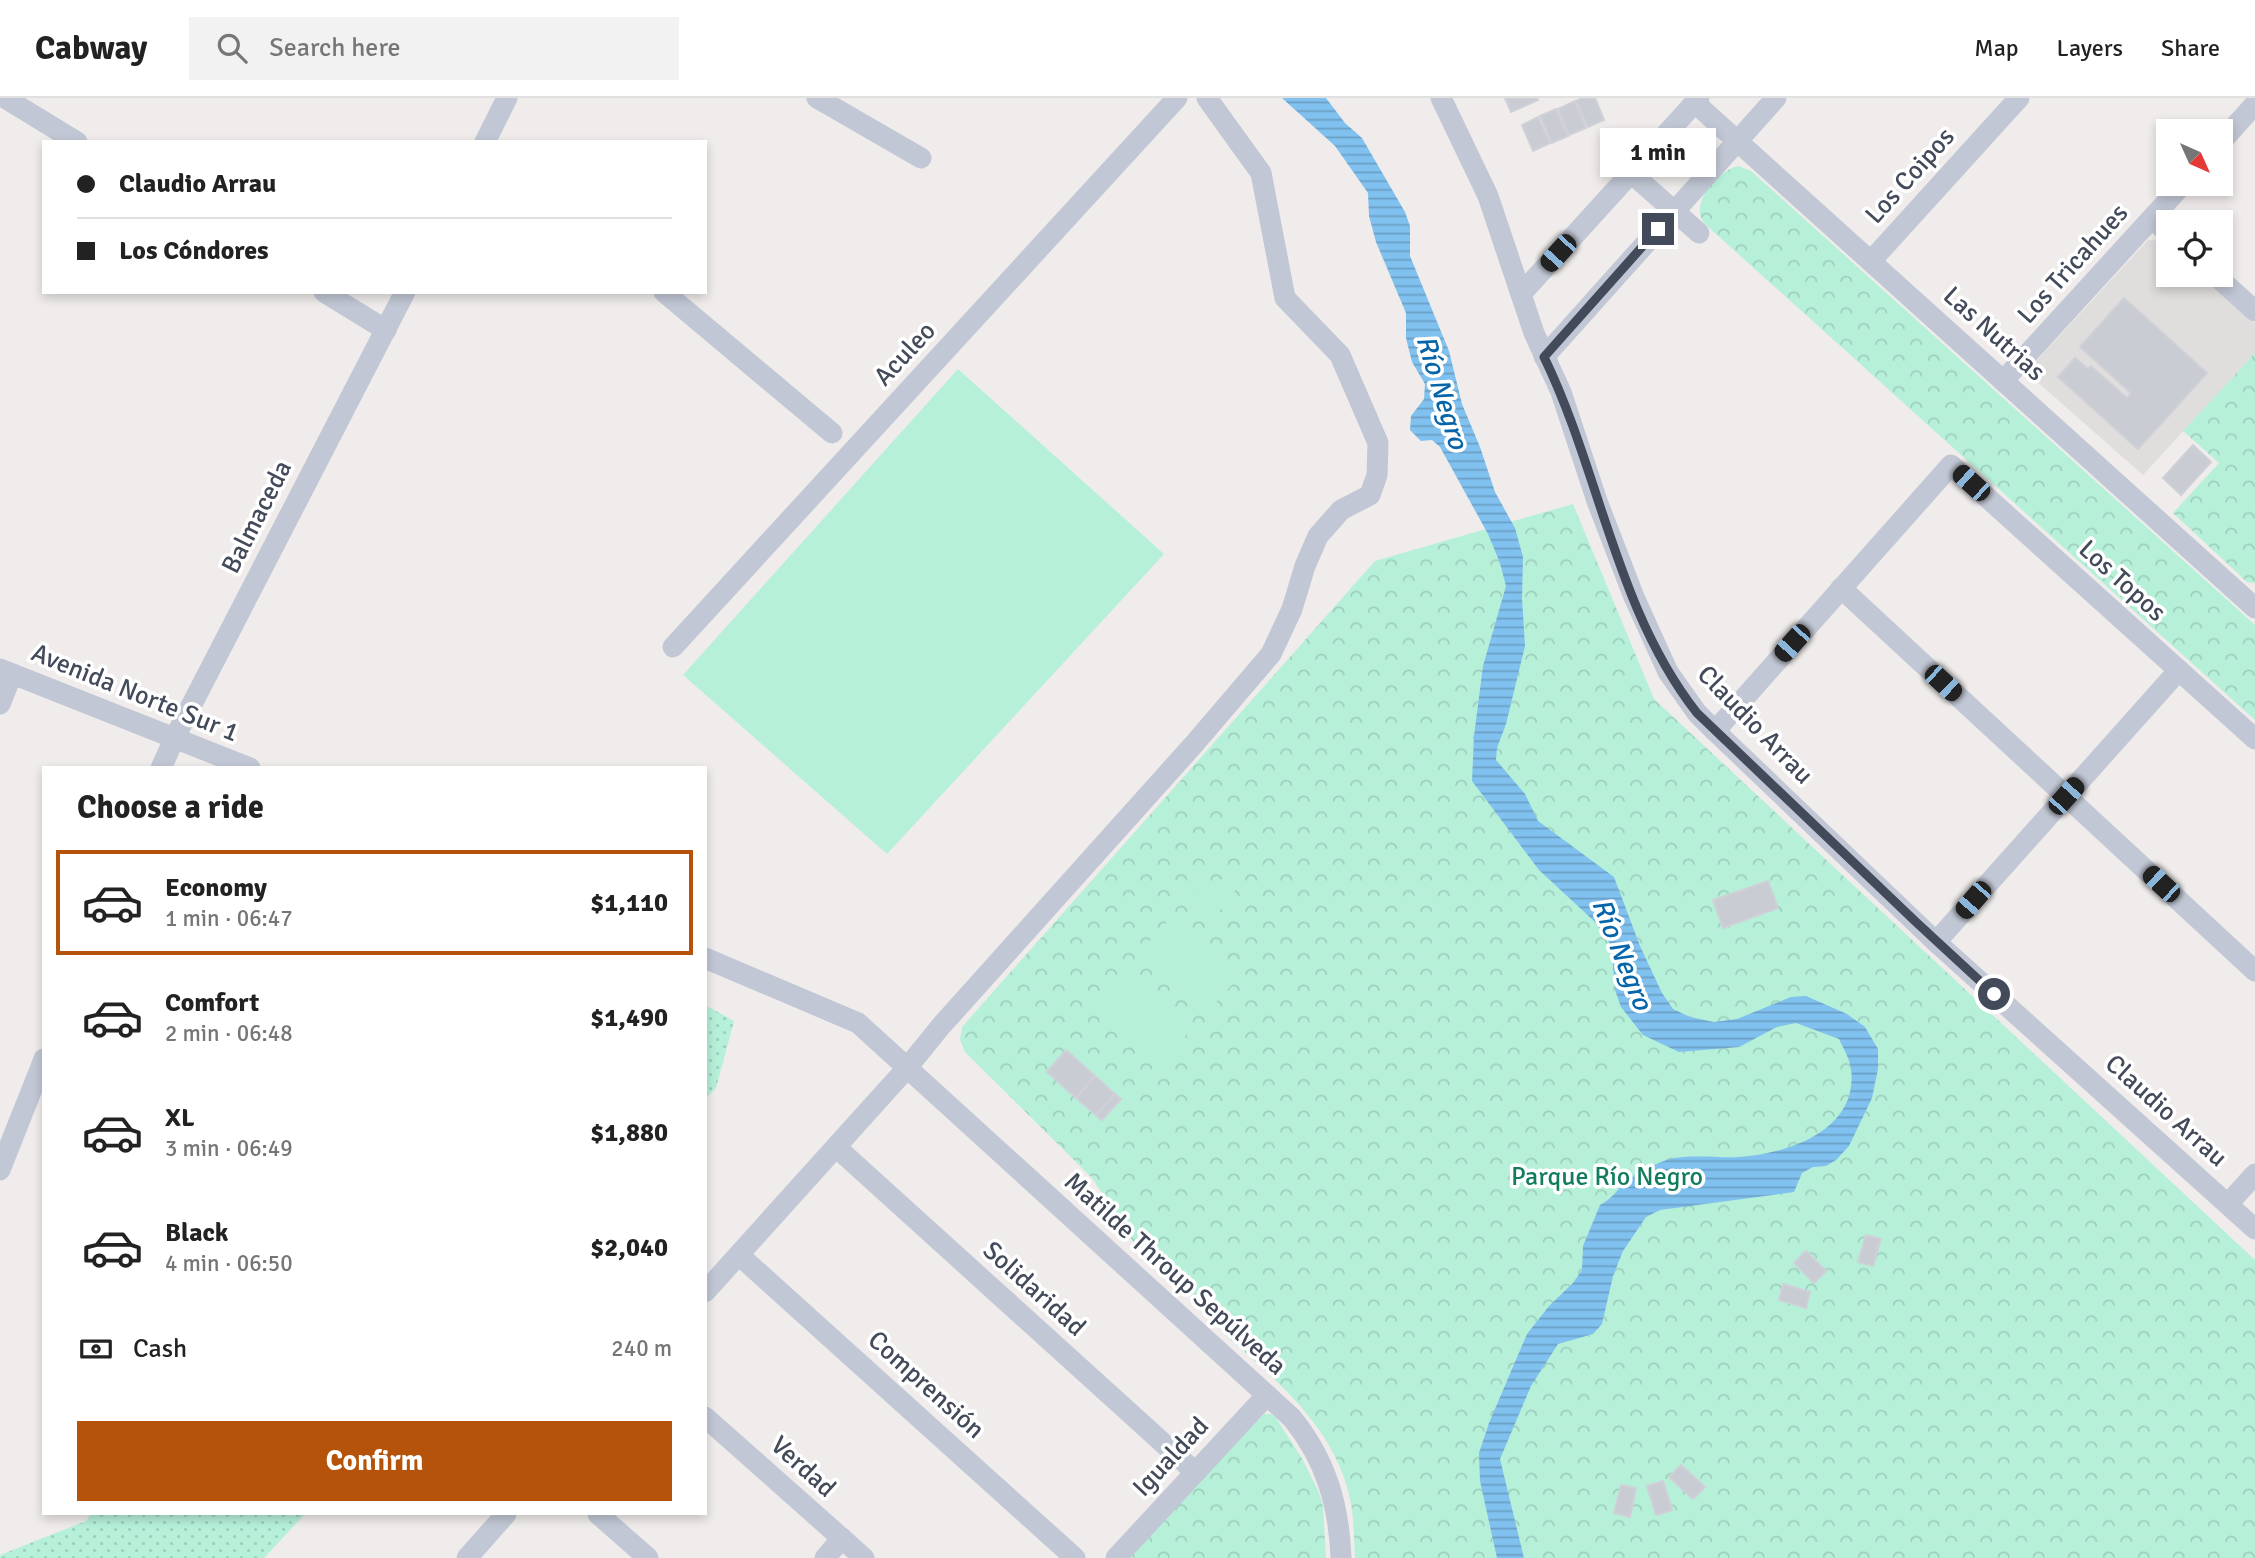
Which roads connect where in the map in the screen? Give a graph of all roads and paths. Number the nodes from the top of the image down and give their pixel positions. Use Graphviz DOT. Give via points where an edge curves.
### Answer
graph roads {
  1 [pos="507,98"];
  2 [pos="817,98"];
  3 [pos="1177,98"];
  4 [pos="1207,98"];
  5 [pos="1441,98"];
  6 [pos="1776,98"];
  7 [pos="2019,98"];
  8 [pos="11,99"];
  9 [pos="1697,100"];
  10 [pos="2255,104"];
  11 [pos="2233,129"];
  12 [pos="74,140"];
  13 [pos="486,140"];
  14 [pos="1738,141"];
  15 [pos="921,158"];
  16 [pos="1631,173"];
  17 [pos="2172,196"];
  18 [pos="1674,211"];
  19 [pos="2152,218"];
  20 [pos="2156,222"];
  21 [pos="1699,233"];
  22 [pos="1871,261"];
  23 [pos="2228,287"];
  24 [pos="327,294"];
  25 [pos="404,294"];
  26 [pos="666,294"];
  27 [pos="1521,294"];
  28 [pos="2255,311"];
  29 [pos="386,330"];
  30 [pos="1544,357"];
  31 [pos="2003,381"];
  32 [pos="832,433"];
  33 [pos="1841,588"];
  34 [pos="2255,608"];
  35 [pos="673,647"];
  36 [pos="2179,670"];
  37 [pos="6,672"];
  38 [pos="0,704"];
  39 [pos="1715,731"];
  40 [pos="174,737"];
  41 [pos="2255,739"];
  42 [pos="162,766"];
  43 [pos="245,766"];
  44 [pos="2066,796"];
  45 [pos="1936,942"];
  46 [pos="707,959"];
  47 [pos="2255,971"];
  48 [pos="42,1064"];
  49 [pos="907,1068"];
  50 [pos="836,1147"];
  51 [pos="0,1170"];
  52 [pos="2255,1174"];
  53 [pos="2228,1204"];
  54 [pos="2255,1229"];
  55 [pos="739,1255"];
  56 [pos="707,1290"];
  57 [pos="1267,1395"];
  58 [pos="707,1419"];
  59 [pos="1195,1472"];
  60 [pos="505,1515"];
  61 [pos="599,1515"];
  62 [pos="842,1538"];
  63 [pos="467,1558"];
  64 [pos="648,1558"];
  65 [pos="825,1558"];
  66 [pos="864,1558"];
  67 [pos="1075,1558"];
  68 [pos="1116,1558"];
  69 [pos="1341,1558"];
  1 -- 13 [label="street"];
  2 -- 15 [label="street"];
  3 -- 35 [label="street, Aculeo"];
  4 -- 49 [label="street" via="1261,173 1286,298 1339,355 1378,443 1377,475 1370,495 1341,510 1318,536 1293,609 1271,654"];
  5 -- 27 [label="street, Claudio Arrau" via="1485,188"];
  6 -- 14 [label="street"];
  7 -- 22 [label="street, Los Coipos"];
  8 -- 12 [label="street"];
  9 -- 14 [label="street, Las Nutrias"];
  9 -- 16 [label="street"];
  10 -- 11 [label="street"];
  14 -- 18 [label="street"];
  14 -- 22 [label="street, Las Nutrias"];
  16 -- 18 [label="street"];
  16 -- 27 [label="street"];
  17 -- 19 [label="street, Los Tricahues"];
  18 -- 21 [label="street"];
  18 -- 30 [label="street"];
  19 -- 20 [label="street"];
  19 -- 31 [label="street, Los Tricahues"];
  22 -- 31 [label="street, Las Nutrias"];
  23 -- 28 [label="street"];
  24 -- 29 [label="street"];
  25 -- 29 [label="street, Balmaceda"];
  26 -- 32 [label="street"];
  27 -- 30 [label="street, Claudio Arrau"];
  29 -- 40 [label="street, Balmaceda"];
  30 -- 39 [label="street, Claudio Arrau" via="1656,648 1681,693"];
  31 -- 34 [label="street, Las Nutrias"];
  33 -- 36 [label="street, Los Topos" via="1951,465"];
  33 -- 39 [label="street"];
  33 -- 44 [label="street"];
  36 -- 41 [label="street, Los Topos"];
  36 -- 44 [label="street"];
  37 -- 38 [label="street"];
  37 -- 40 [label="street, Avenida Norte Sur 1"];
  39 -- 45 [label="street, Claudio Arrau"];
  40 -- 42 [label="street, Balmaceda"];
  40 -- 43 [label="street, Avenida Norte Sur 1"];
  44 -- 45 [label="street"];
  44 -- 47 [label="street"];
  45 -- 53 [label="street, Claudio Arrau"];
  46 -- 49 [label="street" via="858,1023"];
  48 -- 51 [label="street"];
  49 -- 50 [label="street"];
  49 -- 57 [label="street, Matilde Throup Sepúlveda"];
  50 -- 55 [label="street"];
  50 -- 59 [label="street, Solidaridad"];
  52 -- 53 [label="street"];
  53 -- 54 [label="street, Claudio Arrau"];
  55 -- 56 [label="street"];
  55 -- 67 [label="street, Comprensión"];
  57 -- 59 [label="street, Igualdad"];
  57 -- 69 [label="street, Matilde Throup Sepúlveda" via="1303,1432 1322,1462 1337,1508"];
  58 -- 62 [label="street, Verdad"];
  59 -- 68 [label="street, Igualdad"];
  60 -- 63 [label="street"];
  61 -- 64 [label="street"];
  62 -- 65 [label="street"];
  62 -- 66 [label="street, Verdad"];
}
